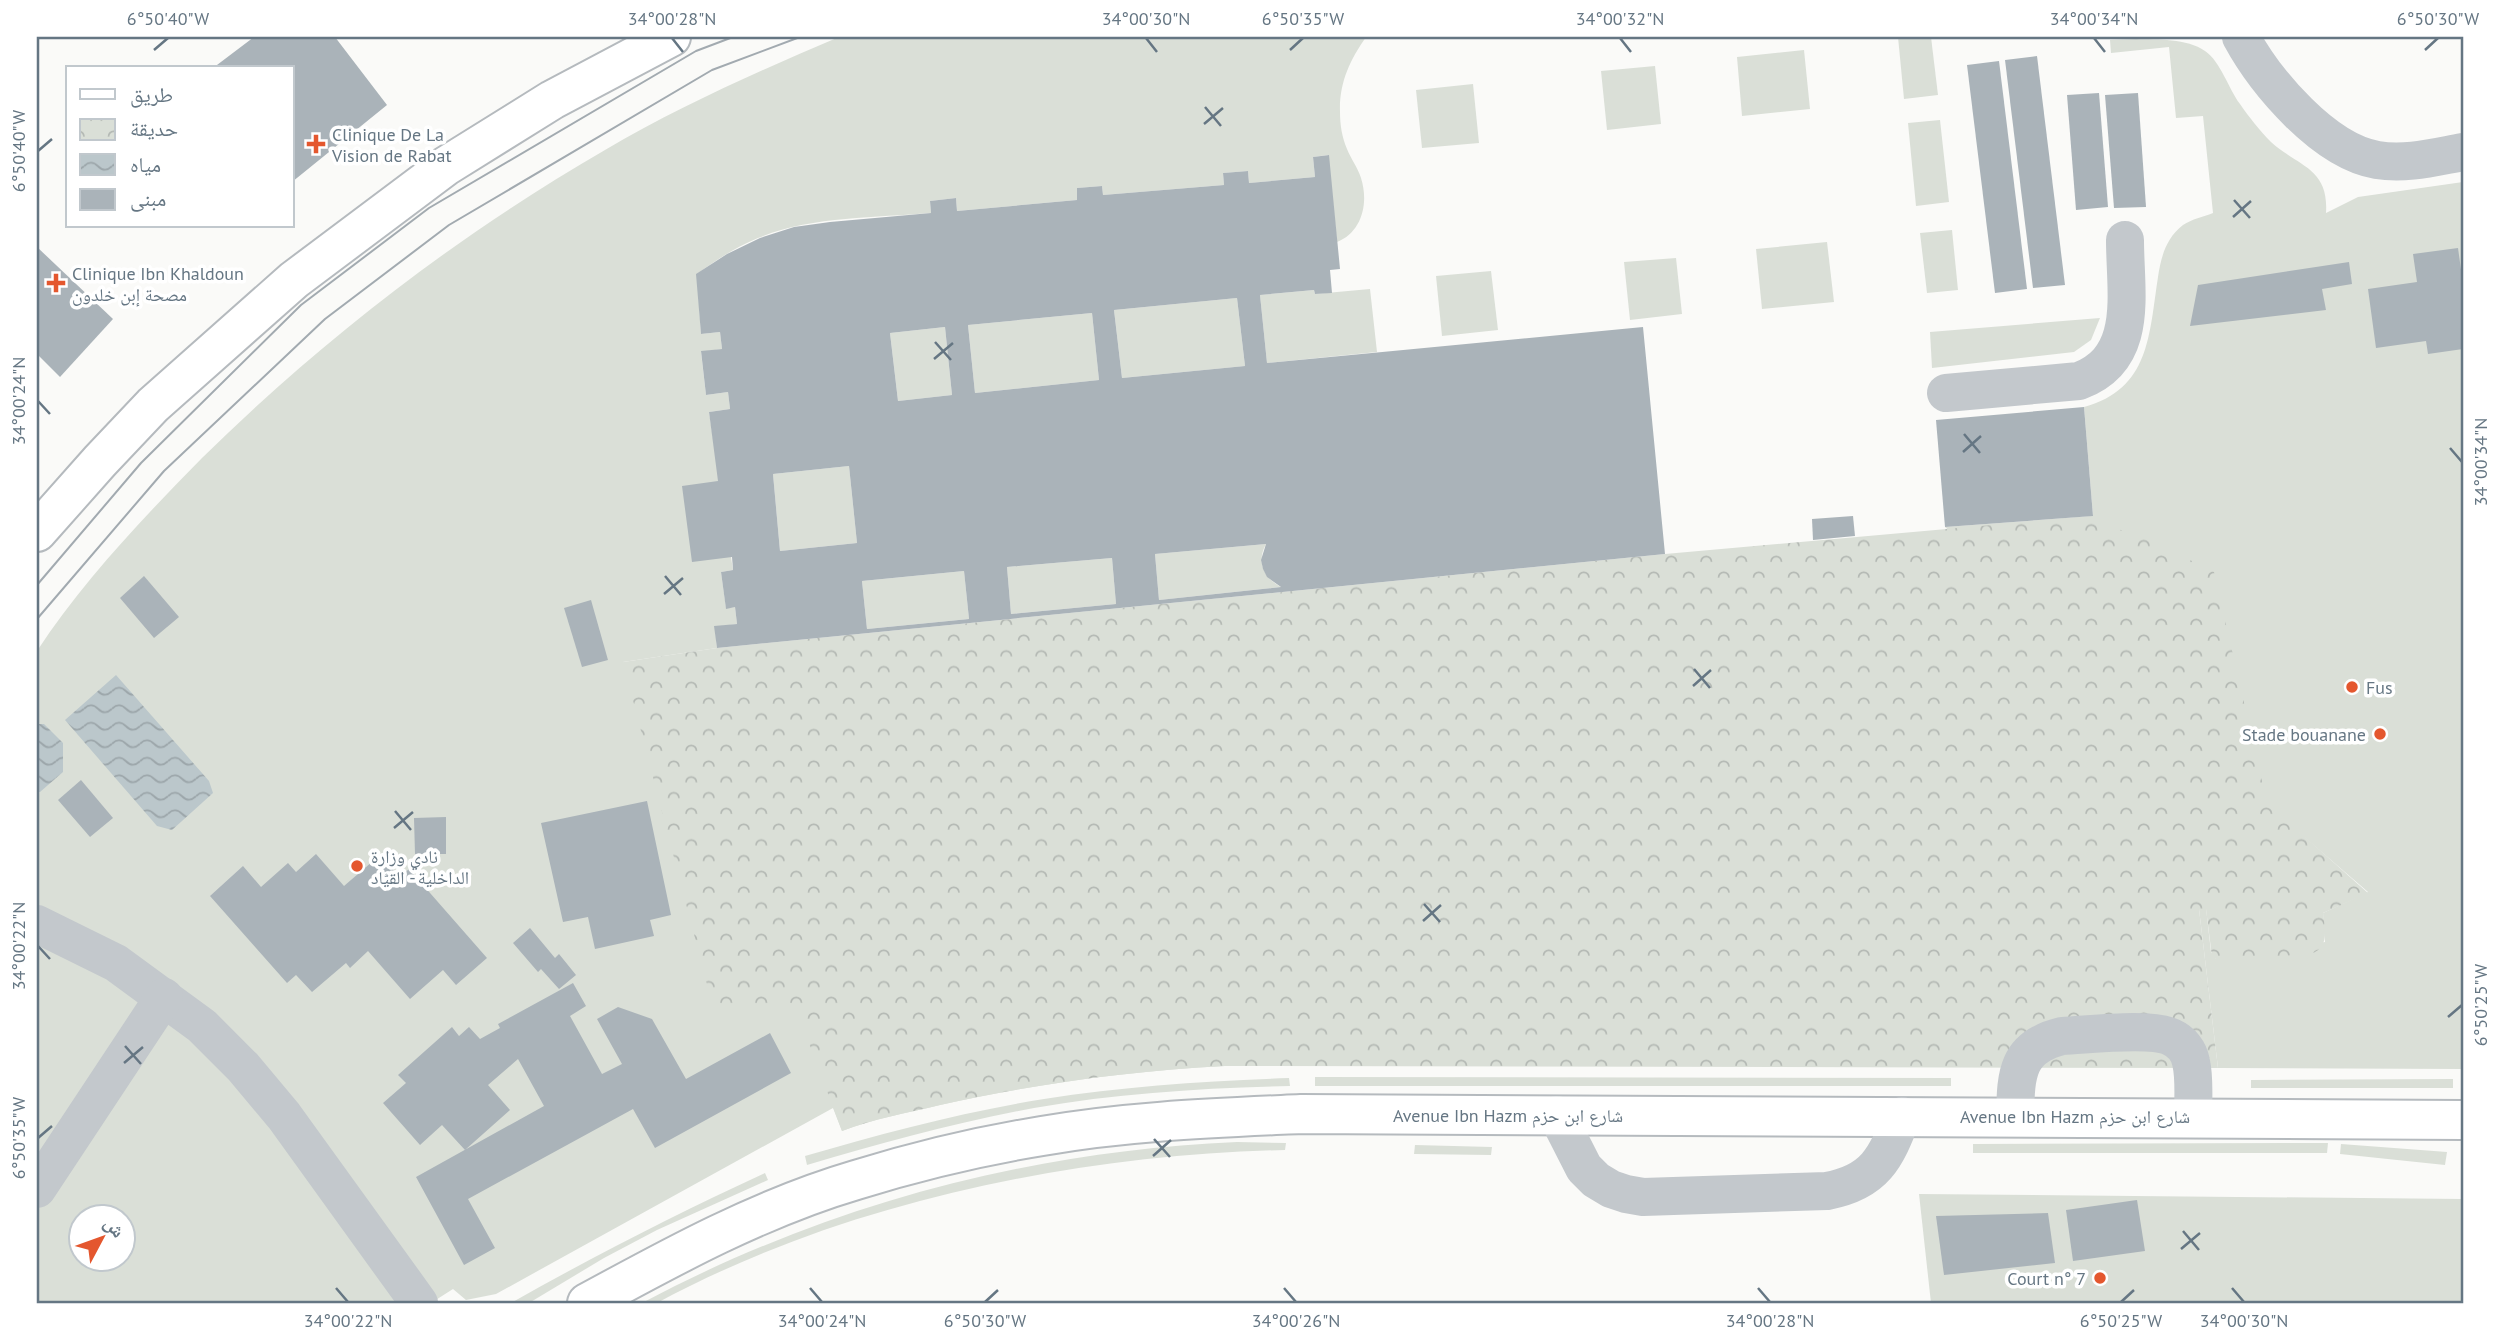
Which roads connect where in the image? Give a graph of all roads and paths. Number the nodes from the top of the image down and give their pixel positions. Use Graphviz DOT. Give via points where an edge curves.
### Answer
graph roads {
  1 [pos="671,37"];
  2 [pos="2241,37"];
  3 [pos="2463,152"];
  4 [pos="2125,240"];
  5 [pos="1945,393"];
  6 [pos="37,532"];
  7 [pos="37,924"];
  8 [pos="164,997"];
  9 [pos="1557,1115"];
  10 [pos="1902,1116"];
  11 [pos="2015,1116"];
  12 [pos="2193,1117"];
  13 [pos="2463,1120"];
  14 [pos="37,1189"];
  15 [pos="419,1303"];
  16 [pos="587,1303"];
  1 -- 6 [label="main road" via="552,100 446,166 294,280 153,405"];
  2 -- 3 [label="lane" via="2305,120 2337,146 2367,158 2400,162"];
  4 -- 5 [label="lane" via="2123,339 2106,366 2079,381"];
  7 -- 8 [label="lane" via="116,963"];
  8 -- 14 [label="lane"];
  8 -- 15 [label="lane" via="202,1026 284,1116"];
  9 -- 10 [label="main road, Avenue Ibn Hazm شارع ابن حزم"];
  9 -- 10 [label="lane" via="1584,1168 1596,1180 1618,1192 1643,1196 1843,1188 1858,1182 1882,1161"];
  9 -- 16 [label="main road, Avenue Ibn Hazm شارع ابن حزم" via="1301,1114 1187,1119 1041,1136 855,1180 797,1201 681,1252"];
  10 -- 11 [label="main road, Avenue Ibn Hazm شارع ابن حزم"];
  11 -- 12 [label="main road, Avenue Ibn Hazm شارع ابن حزم"];
  11 -- 12 [label="lane" via="2017,1072 2036,1046 2062,1036 2148,1033 2170,1036 2187,1051"];
  12 -- 13 [label="main road, Avenue Ibn Hazm شارع ابن حزم"];
}
